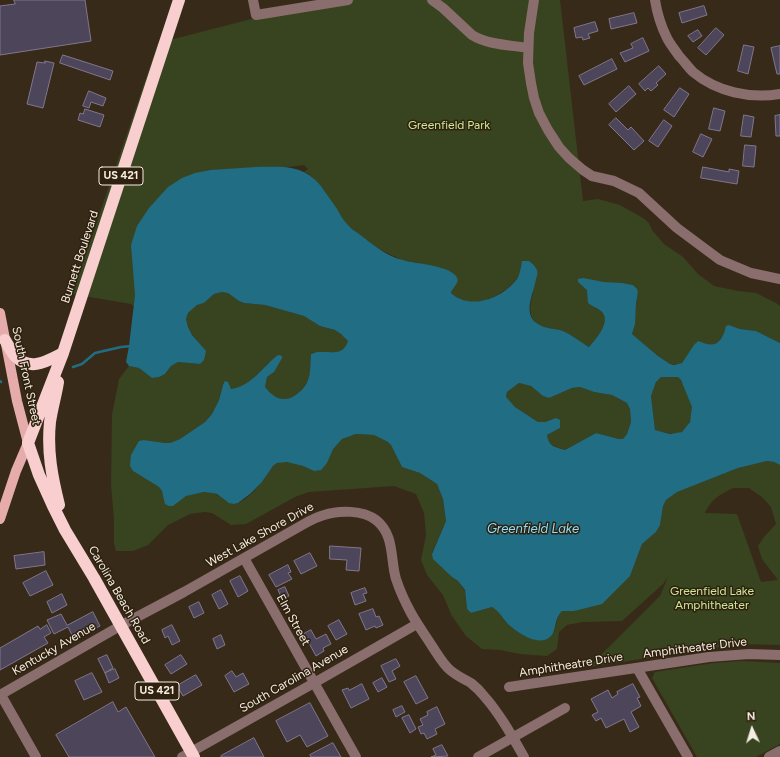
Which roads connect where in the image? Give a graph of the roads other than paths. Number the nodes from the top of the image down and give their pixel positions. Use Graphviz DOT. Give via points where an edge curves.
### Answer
graph roads {
  1 [pos="179,0"];
  2 [pos="253,0"];
  3 [pos="348,0"];
  4 [pos="432,0"];
  5 [pos="534,0"];
  6 [pos="542,0"];
  7 [pos="655,0"];
  8 [pos="528,48"];
  9 [pos="780,94"];
  10 [pos="780,279"];
  11 [pos="0,313"];
  12 [pos="5,340"];
  13 [pos="63,353"];
  14 [pos="28,443"];
  15 [pos="0,519"];
  16 [pos="65,530"];
  17 [pos="244,558"];
  18 [pos="417,624"];
  19 [pos="120,626"];
  20 [pos="780,655"];
  21 [pos="637,668"];
  22 [pos="314,683"];
  23 [pos="509,687"];
  24 [pos="1,695"];
  25 [pos="566,708"];
  26 [pos="513,737"];
  27 [pos="780,751"];
  28 [pos="189,755"];
  29 [pos="36,757"];
  30 [pos="356,757"];
  31 [pos="478,757"];
  32 [pos="524,757"];
  33 [pos="688,757"];
  34 [pos="769,757"];
  1 -- 13 [label="highway, Burnett Boulevard / US 421"];
  2 -- 3 [label="street" via="256,15"];
  4 -- 8 [label="street" via="481,40"];
  5 -- 8 [label="street"];
  6 -- 8 [label="street"];
  7 -- 9 [label="street" via="667,39 694,72 723,89 740,94"];
  8 -- 10 [label="street" via="530,83 539,113 553,138 569,158 592,176 614,181 639,193 677,228 720,260 751,273"];
  11 -- 12 [label="main road, South Front Street"];
  12 -- 13 [label="highway" via="14,355 32,364 46,362"];
  12 -- 14 [label="main road, South Front Street"];
  13 -- 14 [label="highway, Burnett Boulevard / US 421"];
  13 -- 16 [label="highway" via="50,422 49,452 52,477"];
  14 -- 15 [label="main road, Burnett Boulevard"];
  14 -- 16 [label="highway, Carolina Beach Road / US 421" via="39,475"];
  16 -- 19 [label="highway, Carolina Beach Road / US 421"];
  17 -- 18 [label="street, West Lake Shore Drive" via="324,515 340,512 364,514 376,521 388,536 396,580"];
  17 -- 19 [label="street, West Lake Shore Drive"];
  17 -- 22 [label="street, Elm Street"];
  18 -- 22 [label="street, South Carolina Avenue"];
  18 -- 26 [label="street, West Lake Shore Drive" via="446,666 485,697"];
  19 -- 24 [label="street, Kentucky Avenue"];
  19 -- 28 [label="highway, Carolina Beach Road / US 421"];
  20 -- 21 [label="street, Amphitheater Drive" via="723,655"];
  21 -- 23 [label="street, Amphitheatre Drive"];
  21 -- 33 [label="street"];
  22 -- 28 [label="street, South Carolina Avenue"];
  22 -- 30 [label="street, Elm Street"];
  24 -- 29 [label="street"];
  25 -- 26 [label="street"];
  26 -- 31 [label="street"];
  26 -- 32 [label="street, West Lake Shore Drive"];
  27 -- 34 [label="street"];
}
